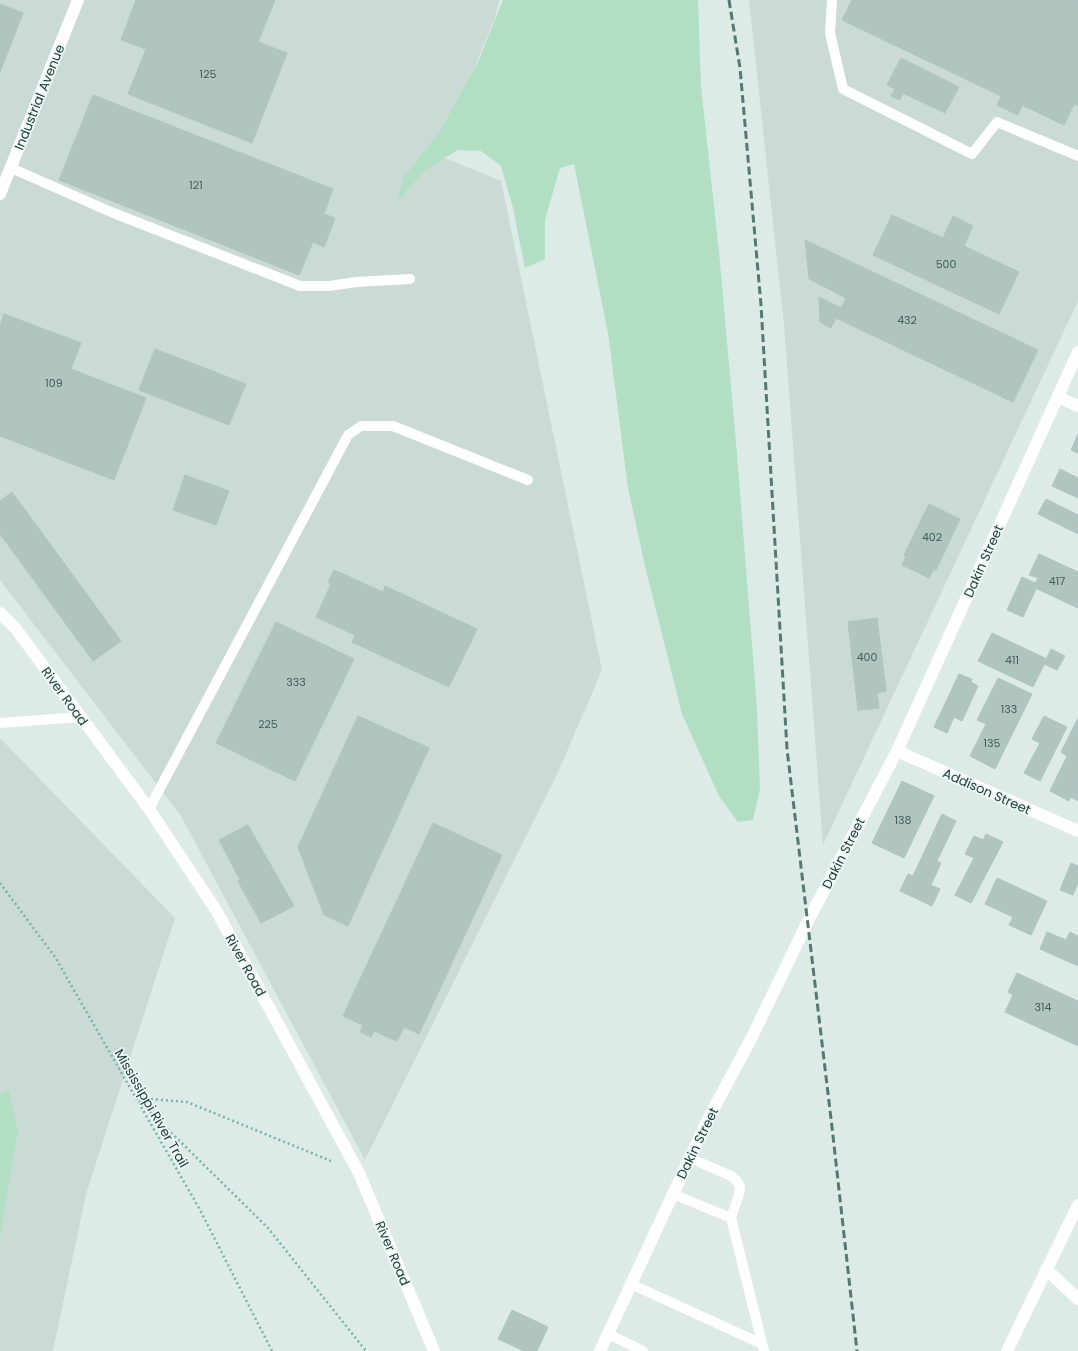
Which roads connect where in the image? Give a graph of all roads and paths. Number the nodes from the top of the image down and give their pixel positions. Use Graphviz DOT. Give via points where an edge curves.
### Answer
graph roads {
  1 [pos="78,0"];
  2 [pos="832,0"];
  3 [pos="1078,156"];
  4 [pos="11,168"];
  5 [pos="0,194"];
  6 [pos="410,279"];
  7 [pos="1078,352"];
  8 [pos="1058,397"];
  9 [pos="1078,406"];
  10 [pos="528,480"];
  11 [pos="0,612"];
  12 [pos="81,716"];
  13 [pos="0,723"];
  14 [pos="897,751"];
  15 [pos="148,809"];
  16 [pos="1078,831"];
  17 [pos="0,883"];
  18 [pos="136,1098"];
  19 [pos="690,1158"];
  20 [pos="359,1173"];
  21 [pos="673,1194"];
  22 [pos="1078,1206"];
  23 [pos="731,1218"];
  24 [pos="1046,1269"];
  25 [pos="631,1284"];
  26 [pos="1078,1299"];
  27 [pos="608,1334"];
  28 [pos="763,1347"];
  29 [pos="272,1351"];
  30 [pos="366,1351"];
  31 [pos="434,1351"];
  32 [pos="600,1351"];
  33 [pos="643,1351"];
  34 [pos="1007,1351"];
  1 -- 4 [label="street, Industrial Avenue"];
  2 -- 3 [label="lane" via="830,33 843,89 972,154 997,122"];
  4 -- 5 [label="street, Industrial Avenue"];
  4 -- 6 [label="lane" via="111,212 300,286"];
  7 -- 8 [label="street, Dakin Street"];
  8 -- 9 [label="street"];
  8 -- 14 [label="street, Dakin Street"];
  10 -- 15 [label="lane" via="393,426 361,426 348,435"];
  11 -- 12 [label="street, River Road" via="16,629"];
  12 -- 13 [label="lane"];
  12 -- 15 [label="street, River Road"];
  14 -- 16 [label="street, Addison Street"];
  14 -- 19 [label="street, Dakin Street" via="807,923"];
  15 -- 20 [label="street, River Road" via="216,910"];
  17 -- 18 [label="path, Mississippi River Trail" via="55,957"];
  18 -- 20 [label="path" via="187,1102"];
  18 -- 29 [label="path, Mississippi River Trail" via="199,1208"];
  18 -- 30 [label="path" via="268,1228"];
  19 -- 21 [label="street, Dakin Street"];
  19 -- 23 [label="lane" via="737,1181 740,1187 739,1194"];
  20 -- 31 [label="street, River Road"];
  21 -- 23 [label="lane"];
  21 -- 25 [label="street, Dakin Street"];
  22 -- 24 [label="street"];
  23 -- 28 [label="lane"];
  24 -- 26 [label="street"];
  24 -- 34 [label="street"];
  25 -- 27 [label="street, Dakin Street"];
  25 -- 28 [label="lane"];
  27 -- 32 [label="street, Dakin Street"];
  27 -- 33 [label="lane"];
}
